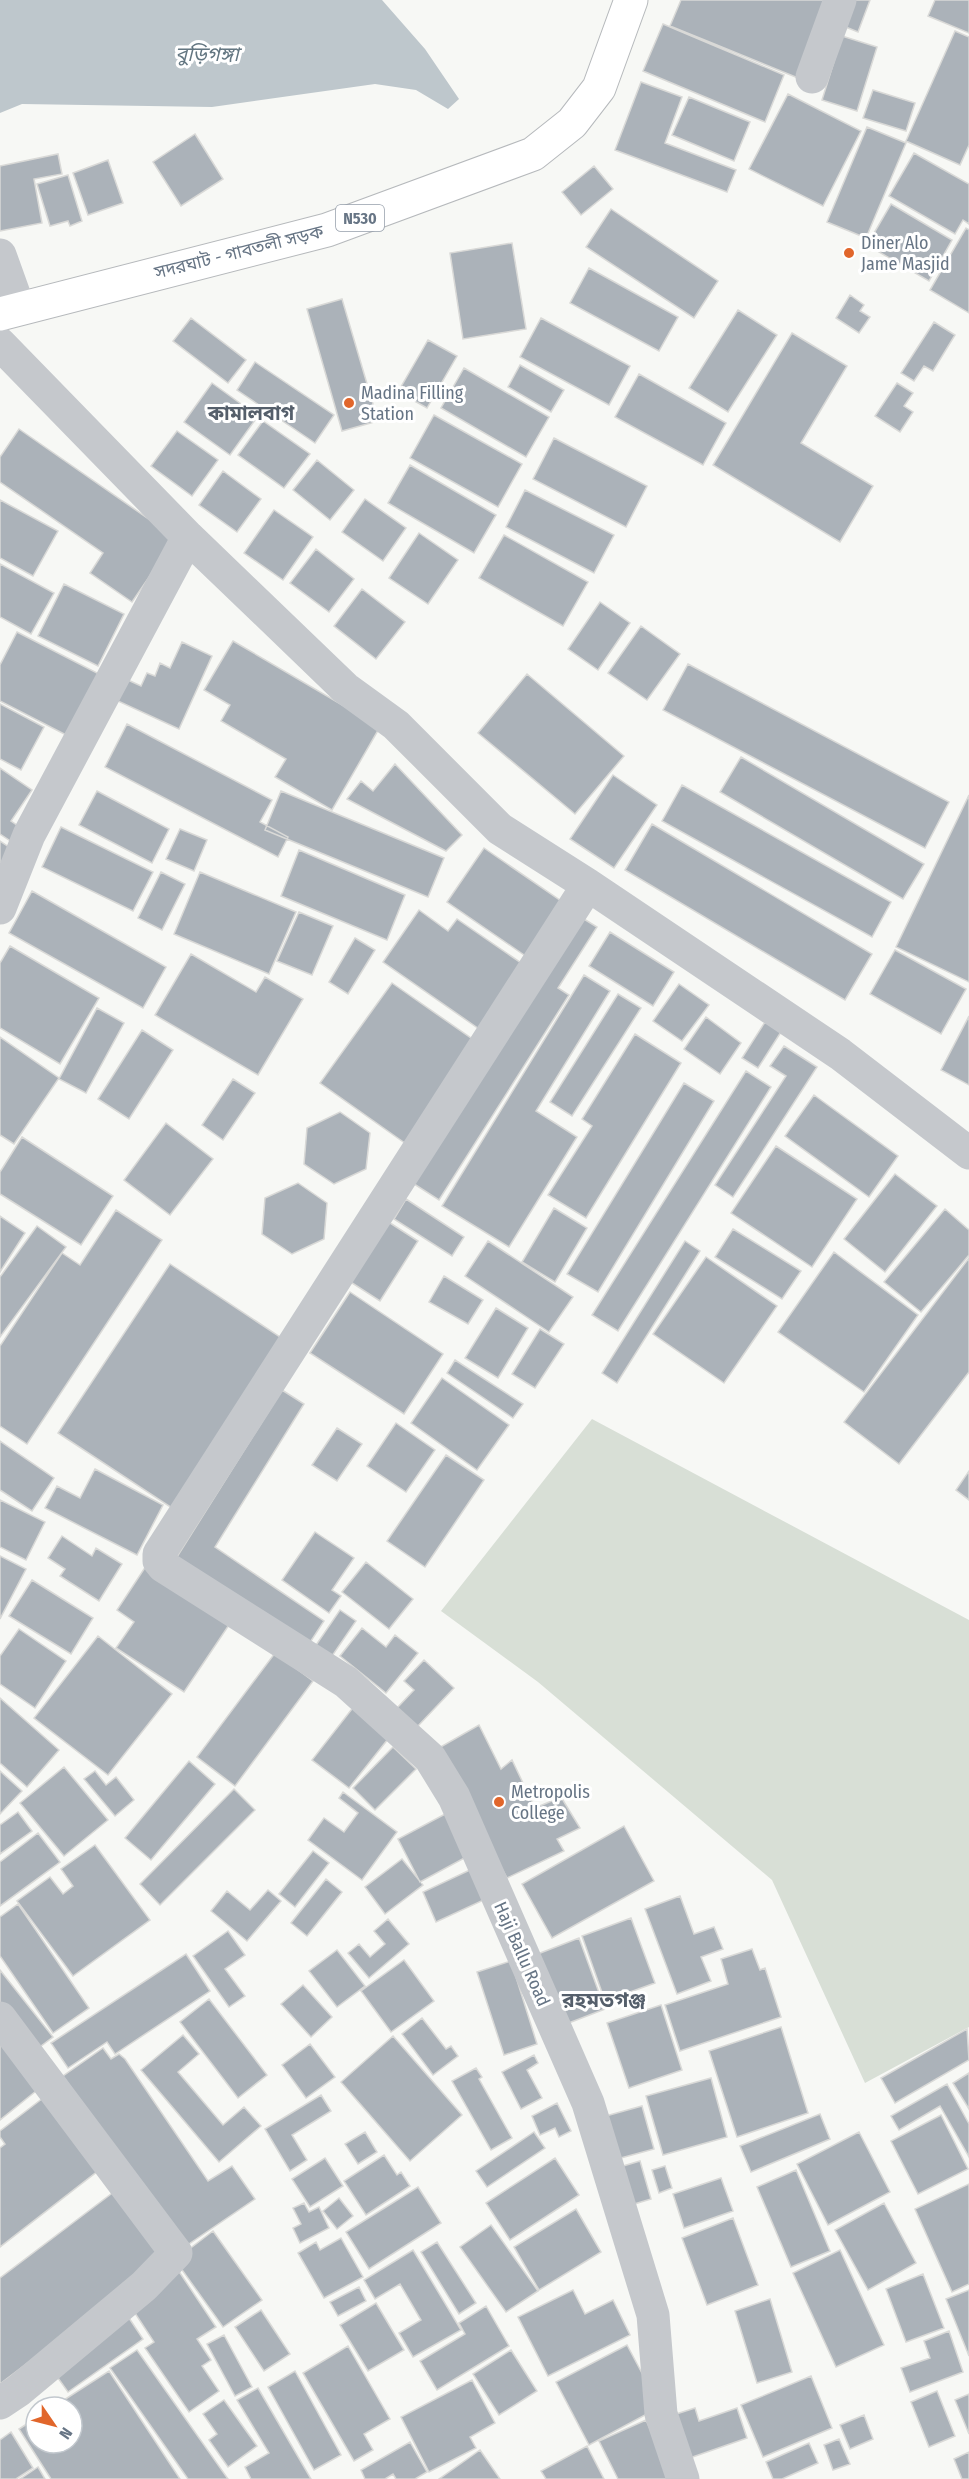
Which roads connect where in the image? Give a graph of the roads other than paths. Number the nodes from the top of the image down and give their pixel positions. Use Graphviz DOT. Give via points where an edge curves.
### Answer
graph roads {
  1 [pos="631,0"];
  2 [pos="840,0"];
  3 [pos="812,77"];
  4 [pos="0,255"];
  5 [pos="10,311"];
  6 [pos="0,344"];
  7 [pos="188,537"];
  8 [pos="588,885"];
  9 [pos="0,908"];
  10 [pos="966,1141"];
  11 [pos="2,2025"];
  12 [pos="0,2403"];
  13 [pos="683,2479"];
  1 -- 5 [label="highway, সদরঘাট - গাবতলী সড়ক / N530" via="599,88 572,123 533,154 327,230"];
  2 -- 3 [label="street"];
  4 -- 5 [label="street"];
  6 -- 7 [label="street"];
  7 -- 8 [label="street" via="345,688 396,725 500,830"];
  7 -- 9 [label="street" via="29,836"];
  8 -- 10 [label="street"];
  8 -- 13 [label="street, Haji Ballu Road" via="159,1554 159,1562 346,1682 430,1758 454,1797 588,2103 653,2315 661,2414"];
  11 -- 12 [label="street" via="176,2253 144,2286"];
}
